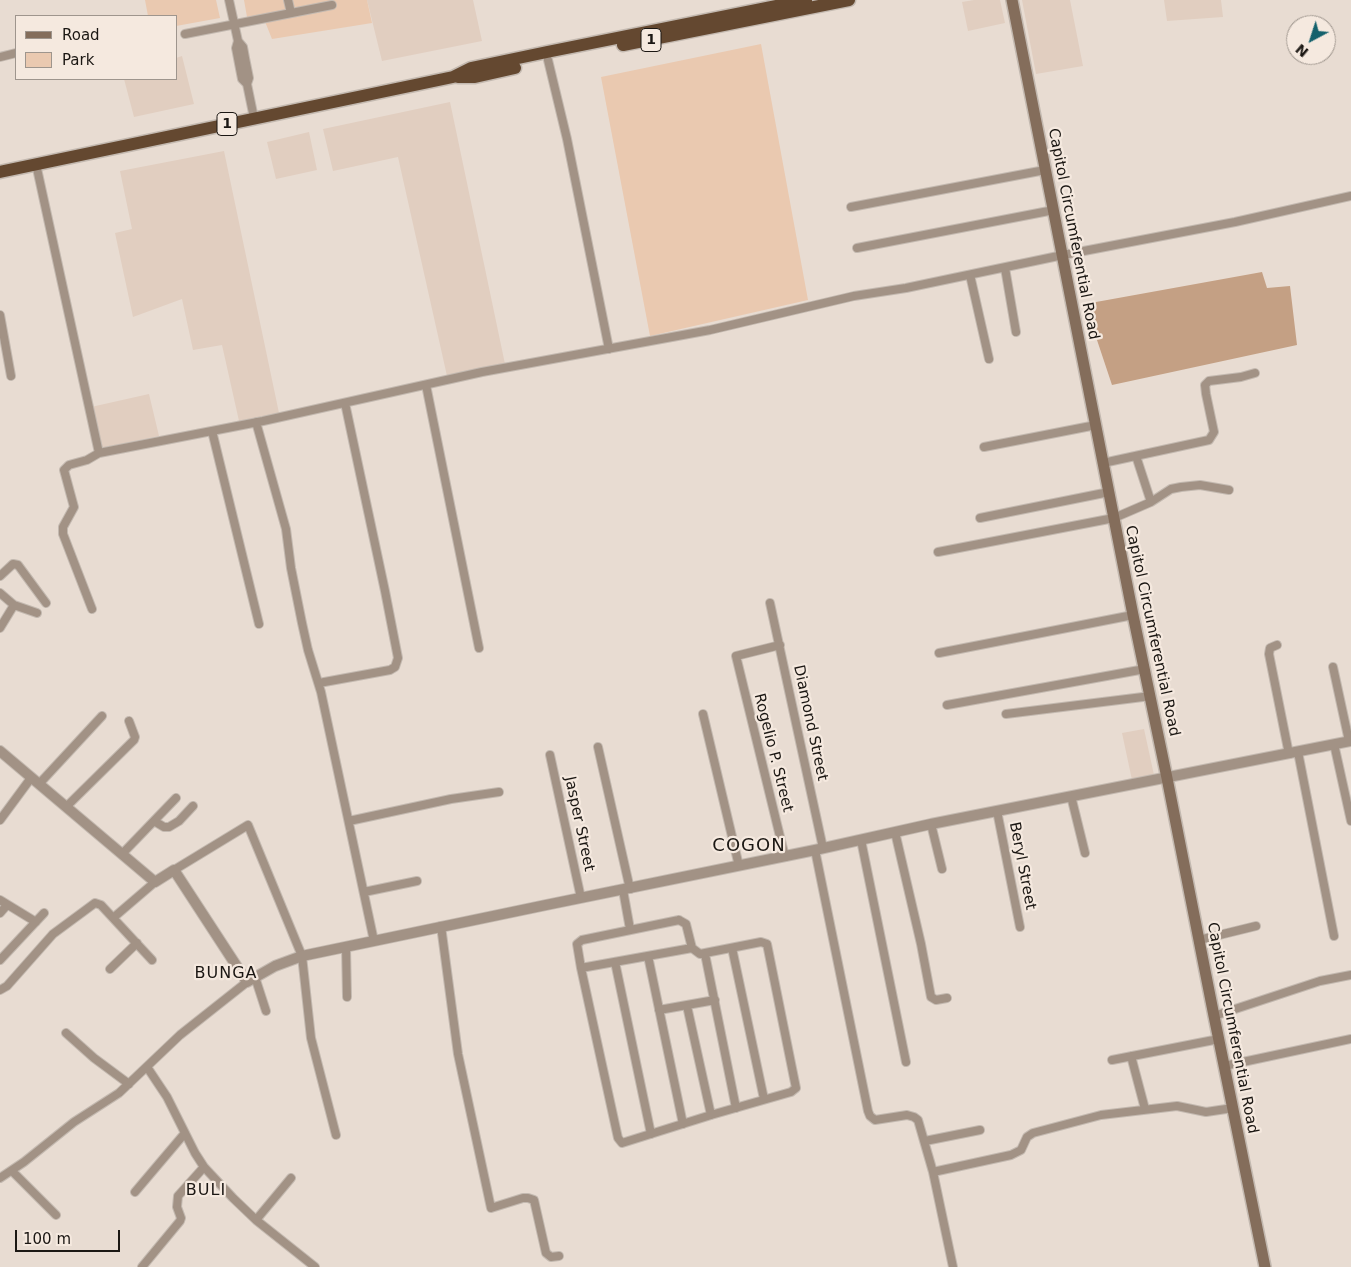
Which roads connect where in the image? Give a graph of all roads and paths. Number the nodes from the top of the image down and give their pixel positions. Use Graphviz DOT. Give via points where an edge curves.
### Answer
graph roads {
  1 [pos="229,0"];
  2 [pos="288,0"];
  3 [pos="806,0"];
  4 [pos="849,0"];
  5 [pos="1012,0"];
  6 [pos="332,5"];
  7 [pos="291,13"];
  8 [pos="234,24"];
  9 [pos="185,34"];
  10 [pos="575,50"];
  11 [pos="15,53"];
  12 [pos="0,57"];
  13 [pos="548,60"];
  14 [pos="454,76"];
  15 [pos="254,118"];
  16 [pos="36,164"];
  17 [pos="1045,170"];
  18 [pos="0,172"];
  19 [pos="1351,196"];
  20 [pos="851,207"];
  21 [pos="1054,210"];
  22 [pos="857,248"];
  23 [pos="1063,255"];
  24 [pos="1005,268"];
  25 [pos="970,275"];
  26 [pos="0,315"];
  27 [pos="1016,332"];
  28 [pos="609,349"];
  29 [pos="990,359"];
  30 [pos="1255,373"];
  31 [pos="11,376"];
  32 [pos="426,385"];
  33 [pos="345,403"];
  34 [pos="256,422"];
  35 [pos="1096,425"];
  36 [pos="212,430"];
  37 [pos="984,447"];
  38 [pos="99,453"];
  39 [pos="1136,456"];
  40 [pos="1103,463"];
  41 [pos="1229,490"];
  42 [pos="1109,492"];
  43 [pos="1152,502"];
  44 [pos="980,518"];
  45 [pos="1114,518"];
  46 [pos="938,552"];
  47 [pos="0,576"];
  48 [pos="0,594"];
  49 [pos="46,603"];
  50 [pos="770,603"];
  51 [pos="14,604"];
  52 [pos="92,609"];
  53 [pos="37,613"];
  54 [pos="1133,615"];
  55 [pos="259,624"];
  56 [pos="0,628"];
  57 [pos="780,645"];
  58 [pos="1277,645"];
  59 [pos="479,648"];
  60 [pos="940,653"];
  61 [pos="1333,667"];
  62 [pos="1145,669"];
  63 [pos="320,683"];
  64 [pos="1151,696"];
  65 [pos="947,706"];
  66 [pos="704,714"];
  67 [pos="1006,714"];
  68 [pos="102,716"];
  69 [pos="129,721"];
  70 [pos="1350,741"];
  71 [pos="1334,744"];
  72 [pos="598,746"];
  73 [pos="0,751"];
  74 [pos="1293,753"];
  75 [pos="550,755"];
  76 [pos="1168,778"];
  77 [pos="35,781"];
  78 [pos="499,792"];
  79 [pos="1071,796"];
  80 [pos="176,798"];
  81 [pos="193,806"];
  82 [pos="66,807"];
  83 [pos="997,811"];
  84 [pos="0,820"];
  85 [pos="154,821"];
  86 [pos="349,821"];
  87 [pos="1351,821"];
  88 [pos="931,824"];
  89 [pos="895,832"];
  90 [pos="861,840"];
  91 [pos="819,849"];
  92 [pos="1085,853"];
  93 [pos="122,854"];
  94 [pos="784,857"];
  95 [pos="739,866"];
  96 [pos="942,869"];
  97 [pos="174,870"];
  98 [pos="417,881"];
  99 [pos="155,882"];
  100 [pos="627,889"];
  101 [pos="364,892"];
  102 [pos="581,898"];
  103 [pos="4,903"];
  104 [pos="0,913"];
  105 [pos="44,913"];
  106 [pos="113,918"];
  107 [pos="36,922"];
  108 [pos="441,926"];
  109 [pos="1256,926"];
  110 [pos="1020,927"];
  111 [pos="630,929"];
  112 [pos="1334,936"];
  113 [pos="1199,940"];
  114 [pos="374,941"];
  115 [pos="137,943"];
  116 [pos="346,947"];
  117 [pos="692,948"];
  118 [pos="732,948"];
  119 [pos="705,954"];
  120 [pos="302,956"];
  121 [pos="648,956"];
  122 [pos="0,960"];
  123 [pos="152,960"];
  124 [pos="614,962"];
  125 [pos="580,968"];
  126 [pos="110,969"];
  127 [pos="1351,975"];
  128 [pos="251,980"];
  129 [pos="0,990"];
  130 [pos="347,997"];
  131 [pos="947,998"];
  132 [pos="715,1000"];
  133 [pos="687,1006"];
  134 [pos="659,1010"];
  135 [pos="266,1011"];
  136 [pos="1214,1016"];
  137 [pos="66,1033"];
  138 [pos="1219,1039"];
  139 [pos="1351,1039"];
  140 [pos="1131,1056"];
  141 [pos="1112,1060"];
  142 [pos="906,1062"];
  143 [pos="1224,1066"];
  144 [pos="147,1067"];
  145 [pos="129,1084"];
  146 [pos="764,1099"];
  147 [pos="736,1108"];
  148 [pos="1233,1108"];
  149 [pos="1145,1109"];
  150 [pos="711,1115"];
  151 [pos="683,1124"];
  152 [pos="980,1130"];
  153 [pos="185,1133"];
  154 [pos="336,1134"];
  155 [pos="651,1134"];
  156 [pos="925,1141"];
  157 [pos="204,1167"];
  158 [pos="12,1171"];
  159 [pos="933,1172"];
  160 [pos="0,1178"];
  161 [pos="291,1178"];
  162 [pos="135,1192"];
  163 [pos="56,1215"];
  164 [pos="256,1220"];
  165 [pos="559,1256"];
  166 [pos="305,1264"];
  167 [pos="142,1267"];
  168 [pos="315,1267"];
  169 [pos="952,1267"];
  170 [pos="1266,1267"];
  1 -- 8 [label="street"];
  2 -- 7 [label="street"];
  3 -- 10 [label="highway, 1"];
  4 -- 10 [label="highway, 1"];
  5 -- 17 [label="main road, Capitol Circumferential Road"];
  6 -- 7 [label="street"];
  7 -- 8 [label="street"];
  8 -- 9 [label="street"];
  8 -- 15 [label="street" via="238,41 236,48 249,78 247,84"];
  10 -- 13 [label="highway, 1"];
  10 -- 14 [label="highway, 1" via="471,68"];
  11 -- 12 [label="street"];
  13 -- 14 [label="highway, 1" via="474,77"];
  13 -- 28 [label="street"];
  14 -- 15 [label="highway, 1"];
  15 -- 16 [label="highway, 1"];
  16 -- 18 [label="highway, 1"];
  16 -- 38 [label="street"];
  17 -- 20 [label="street"];
  17 -- 21 [label="main road, Capitol Circumferential Road"];
  19 -- 23 [label="street"];
  21 -- 22 [label="street"];
  21 -- 23 [label="main road, Capitol Circumferential Road"];
  23 -- 24 [label="street"];
  23 -- 35 [label="main road, Capitol Circumferential Road"];
  24 -- 25 [label="street"];
  24 -- 27 [label="street"];
  25 -- 28 [label="street" via="854,296 710,330"];
  25 -- 29 [label="street"];
  26 -- 31 [label="street"];
  28 -- 32 [label="street"];
  30 -- 39 [label="street" via="1207,383 1206,394 1214,432 1209,440"];
  32 -- 33 [label="street"];
  32 -- 59 [label="street"];
  33 -- 34 [label="street"];
  33 -- 63 [label="street" via="398,658 390,670"];
  34 -- 36 [label="street"];
  34 -- 63 [label="street" via="286,529 308,650"];
  35 -- 37 [label="street"];
  35 -- 40 [label="main road, Capitol Circumferential Road"];
  36 -- 38 [label="street"];
  36 -- 55 [label="street"];
  38 -- 52 [label="street" via="64,470 74,507 63,527 63,534"];
  39 -- 40 [label="street"];
  39 -- 43 [label="street"];
  40 -- 42 [label="main road, Capitol Circumferential Road"];
  41 -- 43 [label="street" via="1181,487"];
  42 -- 44 [label="street"];
  42 -- 45 [label="main road, Capitol Circumferential Road"];
  43 -- 45 [label="street"];
  45 -- 46 [label="street"];
  45 -- 54 [label="main road, Capitol Circumferential Road"];
  47 -- 49 [label="street" via="13,564 18,565"];
  48 -- 51 [label="street"];
  50 -- 57 [label="street, Diamond Street"];
  51 -- 53 [label="street"];
  51 -- 56 [label="street"];
  54 -- 60 [label="street"];
  54 -- 62 [label="main road, Capitol Circumferential Road"];
  57 -- 91 [label="street, Diamond Street"];
  57 -- 94 [label="street, Rogelio P. Street" via="736,656"];
  58 -- 74 [label="street" via="1270,648 1269,654"];
  61 -- 70 [label="street"];
  62 -- 64 [label="main road, Capitol Circumferential Road"];
  62 -- 65 [label="street"];
  63 -- 86 [label="street"];
  64 -- 67 [label="street"];
  64 -- 76 [label="main road, Capitol Circumferential Road"];
  66 -- 95 [label="street"];
  68 -- 77 [label="street"];
  69 -- 82 [label="street" via="134,740"];
  70 -- 71 [label="street"];
  71 -- 74 [label="street"];
  71 -- 87 [label="street"];
  72 -- 100 [label="street"];
  73 -- 77 [label="street"];
  74 -- 76 [label="street"];
  74 -- 112 [label="street"];
  75 -- 102 [label="street, Jasper Street"];
  76 -- 79 [label="street"];
  76 -- 113 [label="main road, Capitol Circumferential Road"];
  77 -- 82 [label="street"];
  77 -- 84 [label="street"];
  78 -- 86 [label="street"];
  79 -- 83 [label="street"];
  79 -- 92 [label="street"];
  80 -- 85 [label="street"];
  81 -- 85 [label="street" via="169,827"];
  82 -- 93 [label="street"];
  83 -- 88 [label="street"];
  83 -- 110 [label="street, Beryl Street"];
  85 -- 93 [label="street"];
  86 -- 101 [label="street"];
  88 -- 89 [label="street"];
  88 -- 96 [label="street"];
  89 -- 90 [label="street"];
  89 -- 131 [label="street" via="931,996 936,1000"];
  90 -- 91 [label="street"];
  90 -- 142 [label="street"];
  91 -- 94 [label="street"];
  91 -- 156 [label="street, Diamond Street" via="870,1116 879,1121 907,1115 914,1117"];
  93 -- 99 [label="street"];
  94 -- 95 [label="street"];
  95 -- 100 [label="street"];
  97 -- 99 [label="street"];
  97 -- 120 [label="street" via="248,825"];
  97 -- 128 [label="street"];
  98 -- 101 [label="street"];
  99 -- 106 [label="street"];
  100 -- 102 [label="street"];
  100 -- 111 [label="street"];
  101 -- 114 [label="street"];
  102 -- 108 [label="street"];
  103 -- 104 [label="street"];
  103 -- 107 [label="street"];
  105 -- 107 [label="street"];
  106 -- 115 [label="street"];
  106 -- 129 [label="street" via="101,905 92,903 53,934"];
  107 -- 122 [label="street"];
  108 -- 114 [label="street"];
  108 -- 165 [label="street" via="458,1054 491,1208 523,1198 534,1200 546,1253 551,1257"];
  109 -- 113 [label="street"];
  111 -- 117 [label="street" via="682,921 686,924"];
  111 -- 125 [label="street" via="580,941 577,944"];
  113 -- 136 [label="main road, Capitol Circumferential Road"];
  114 -- 116 [label="street"];
  115 -- 123 [label="street"];
  115 -- 126 [label="street"];
  116 -- 120 [label="street"];
  116 -- 130 [label="street"];
  117 -- 119 [label="street" via="698,954"];
  117 -- 121 [label="street"];
  118 -- 119 [label="street"];
  118 -- 146 [label="street"];
  118 -- 146 [label="street" via="761,942 768,946 796,1085 791,1092"];
  119 -- 132 [label="street"];
  120 -- 128 [label="street"];
  120 -- 154 [label="street" via="311,1038"];
  121 -- 124 [label="street"];
  121 -- 134 [label="street"];
  124 -- 125 [label="street"];
  124 -- 155 [label="street"];
  125 -- 155 [label="street" via="618,1138 624,1143"];
  127 -- 136 [label="street" via="1320,981"];
  128 -- 135 [label="street"];
  128 -- 144 [label="street" via="180,1035"];
  132 -- 133 [label="street"];
  132 -- 147 [label="street"];
  133 -- 134 [label="street"];
  133 -- 150 [label="street"];
  134 -- 151 [label="street"];
  136 -- 138 [label="main road, Capitol Circumferential Road"];
  137 -- 145 [label="street"];
  138 -- 140 [label="street"];
  138 -- 143 [label="main road, Capitol Circumferential Road"];
  139 -- 143 [label="street"];
  140 -- 141 [label="street"];
  140 -- 149 [label="street"];
  143 -- 148 [label="main road, Capitol Circumferential Road"];
  144 -- 145 [label="street"];
  144 -- 153 [label="street"];
  145 -- 158 [label="street" via="52,1138"];
  146 -- 147 [label="street"];
  147 -- 150 [label="street"];
  148 -- 149 [label="street" via="1206,1112 1182,1107"];
  148 -- 170 [label="main road, Capitol Circumferential Road"];
  149 -- 159 [label="street" via="1054,1126 1029,1136 1016,1153"];
  150 -- 151 [label="street"];
  151 -- 155 [label="street"];
  152 -- 156 [label="street"];
  153 -- 157 [label="street"];
  153 -- 162 [label="street"];
  156 -- 159 [label="street"];
  157 -- 164 [label="street"];
  157 -- 167 [label="street" via="178,1196 177,1207 182,1218"];
  158 -- 160 [label="street"];
  158 -- 163 [label="street"];
  159 -- 169 [label="street"];
  161 -- 164 [label="street"];
  164 -- 166 [label="street"];
  166 -- 168 [label="street"];
}
